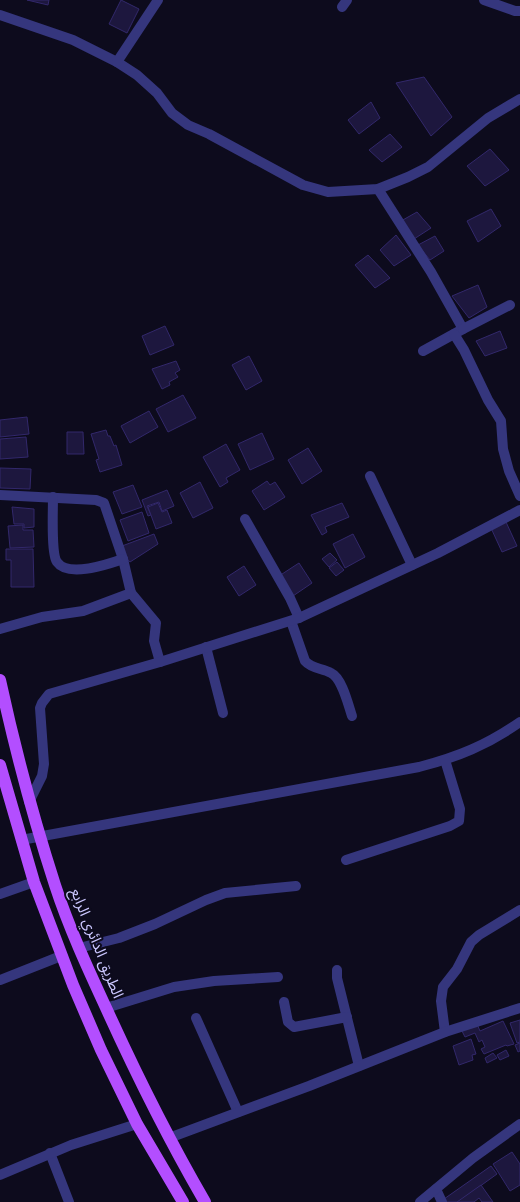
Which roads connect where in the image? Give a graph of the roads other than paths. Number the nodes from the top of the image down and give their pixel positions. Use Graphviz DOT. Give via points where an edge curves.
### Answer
graph roads {
  1 [pos="158,0"];
  2 [pos="484,0"];
  3 [pos="520,11"];
  4 [pos="0,15"];
  5 [pos="117,62"];
  6 [pos="520,99"];
  7 [pos="378,189"];
  8 [pos="510,305"];
  9 [pos="458,332"];
  10 [pos="423,351"];
  11 [pos="370,476"];
  12 [pos="0,495"];
  13 [pos="53,496"];
  14 [pos="520,496"];
  15 [pos="520,510"];
  16 [pos="245,519"];
  17 [pos="123,559"];
  18 [pos="412,565"];
  19 [pos="131,593"];
  20 [pos="295,619"];
  21 [pos="0,630"];
  22 [pos="206,647"];
  23 [pos="160,662"];
  24 [pos="0,680"];
  25 [pos="224,713"];
  26 [pos="352,716"];
  27 [pos="520,722"];
  28 [pos="445,760"];
  29 [pos="0,764"];
  30 [pos="29,802"];
  31 [pos="40,837"];
  32 [pos="21,840"];
  33 [pos="346,860"];
  34 [pos="34,882"];
  35 [pos="296,886"];
  36 [pos="0,894"];
  37 [pos="520,910"];
  38 [pos="79,948"];
  39 [pos="61,956"];
  40 [pos="337,970"];
  41 [pos="278,977"];
  42 [pos="0,980"];
  43 [pos="284,1002"];
  44 [pos="106,1008"];
  45 [pos="520,1008"];
  46 [pos="196,1018"];
  47 [pos="347,1018"];
  48 [pos="445,1032"];
  49 [pos="359,1066"];
  50 [pos="238,1112"];
  51 [pos="137,1124"];
  52 [pos="520,1124"];
  53 [pos="169,1138"];
  54 [pos="50,1153"];
  55 [pos="0,1174"];
  56 [pos="436,1189"];
  57 [pos="68,1202"];
  58 [pos="183,1202"];
  59 [pos="205,1202"];
  60 [pos="420,1202"];
  61 [pos="442,1202"];
  1 -- 5 [label="street"];
  2 -- 3 [label="street"];
  4 -- 5 [label="street" via="73,40"];
  5 -- 7 [label="street" via="157,92 180,120 303,185 328,192"];
  6 -- 7 [label="street" via="488,118 428,167"];
  7 -- 9 [label="street" via="432,272"];
  8 -- 9 [label="street"];
  9 -- 10 [label="street"];
  9 -- 14 [label="street" via="488,400 501,421 503,449"];
  11 -- 18 [label="street"];
  12 -- 13 [label="street"];
  13 -- 17 [label="street" via="104,503"];
  13 -- 17 [label="street" via="54,547 59,564 88,568"];
  15 -- 18 [label="street"];
  16 -- 20 [label="street" via="290,598"];
  17 -- 19 [label="street"];
  18 -- 20 [label="street"];
  19 -- 21 [label="street" via="83,612 42,617"];
  19 -- 23 [label="street" via="156,623 154,641"];
  20 -- 22 [label="street"];
  20 -- 26 [label="street" via="305,661 338,678"];
  22 -- 23 [label="street"];
  22 -- 25 [label="street"];
  23 -- 30 [label="street" via="56,691 45,698 40,715 44,764 42,776"];
  24 -- 30 [label="main road, الطريق الدائري الرابع"];
  27 -- 28 [label="street" via="471,751"];
  28 -- 31 [label="street"];
  28 -- 33 [label="street" via="460,809 459,821"];
  29 -- 32 [label="main road"];
  30 -- 31 [label="main road, الطريق الدائري الرابع"];
  31 -- 32 [label="street"];
  31 -- 38 [label="main road, الطريق الدائري الرابع"];
  32 -- 34 [label="main road"];
  34 -- 36 [label="street"];
  34 -- 39 [label="main road"];
  35 -- 38 [label="street" via="224,893 119,938"];
  37 -- 48 [label="street" via="471,942 443,988 441,1001"];
  38 -- 44 [label="main road, الطريق الدائري الرابع"];
  39 -- 42 [label="street"];
  39 -- 51 [label="main road"];
  40 -- 47 [label="street"];
  41 -- 44 [label="street" via="214,980 174,987"];
  43 -- 47 [label="street" via="288,1022 294,1027"];
  44 -- 53 [label="main road, الطريق الدائري الرابع"];
  45 -- 48 [label="street"];
  46 -- 50 [label="street"];
  47 -- 49 [label="street"];
  48 -- 49 [label="street"];
  49 -- 50 [label="street"];
  50 -- 53 [label="street"];
  51 -- 54 [label="street"];
  51 -- 58 [label="main road"];
  52 -- 56 [label="street"];
  53 -- 59 [label="main road, الطريق الدائري الرابع"];
  54 -- 55 [label="street"];
  54 -- 57 [label="street"];
  56 -- 60 [label="street"];
  56 -- 61 [label="street"];
}
